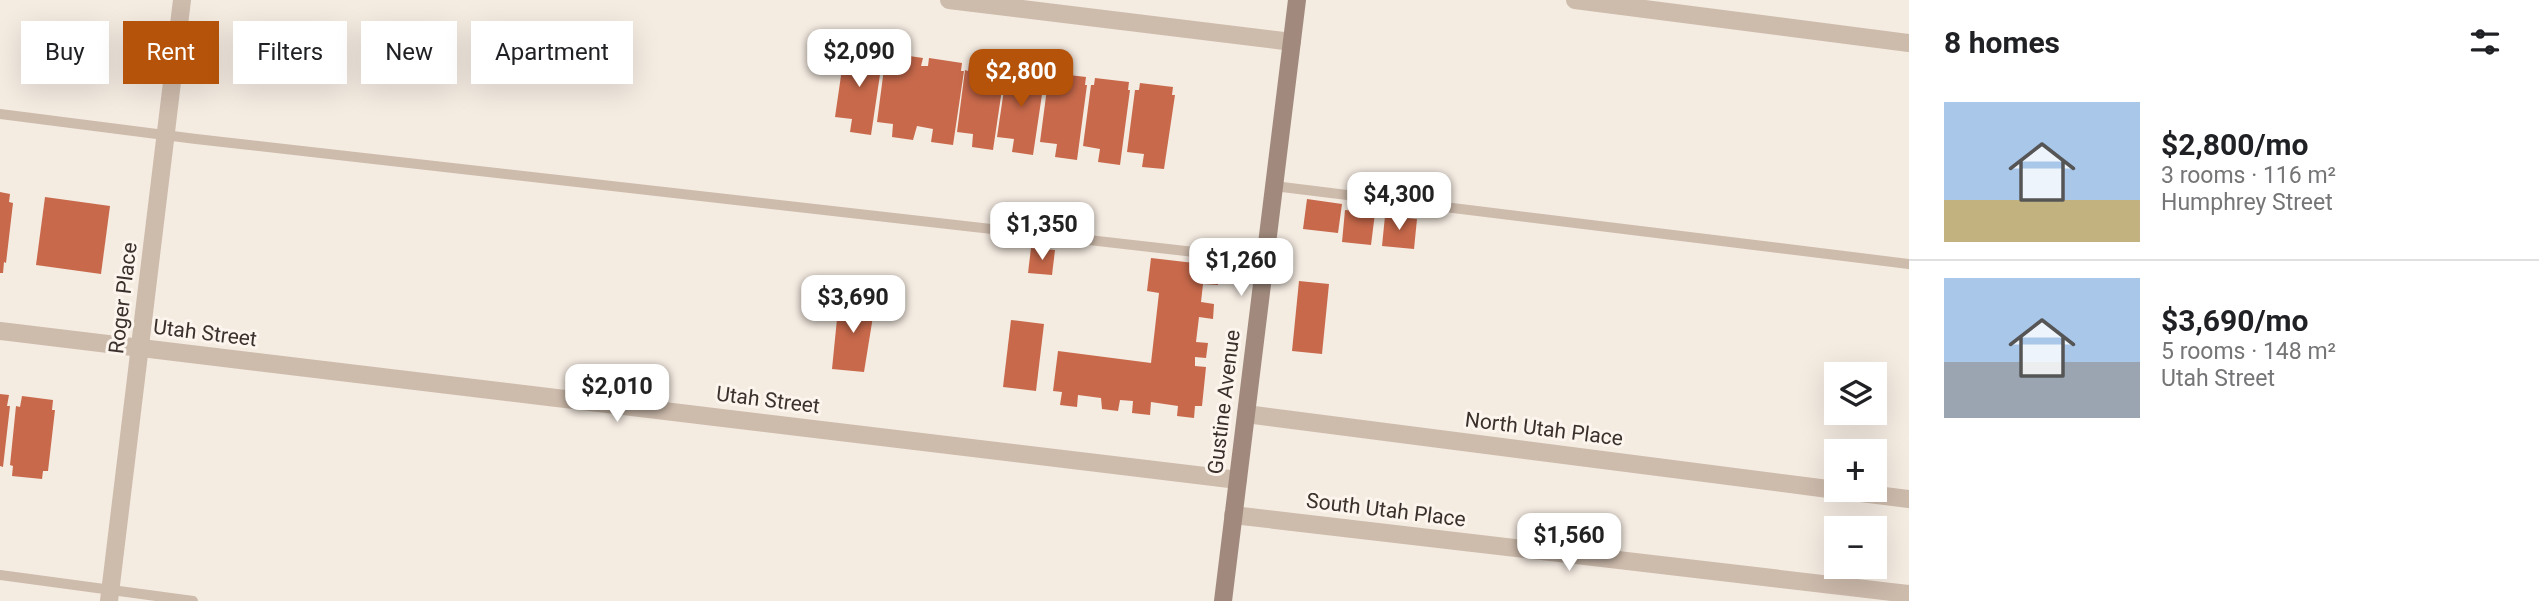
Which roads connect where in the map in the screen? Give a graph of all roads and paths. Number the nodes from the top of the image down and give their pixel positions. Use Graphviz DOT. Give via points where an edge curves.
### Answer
graph roads {
  1 [pos="182,0"];
  2 [pos="949,0"];
  3 [pos="1297,0"];
  4 [pos="1575,0"];
  5 [pos="1292,42"];
  6 [pos="1909,43"];
  7 [pos="0,114"];
  8 [pos="166,134"];
  9 [pos="1274,186"];
  10 [pos="1265,260"];
  11 [pos="1909,264"];
  12 [pos="0,331"];
  13 [pos="140,348"];
  14 [pos="1246,414"];
  15 [pos="1238,480"];
  16 [pos="1824,488"];
  17 [pos="1887,496"];
  18 [pos="1909,499"];
  19 [pos="1233,515"];
  20 [pos="0,575"];
  21 [pos="1909,594"];
  22 [pos="110,595"];
  23 [pos="193,601"];
  24 [pos="1223,601"];
  1 -- 8 [label="street, Roger Place"];
  2 -- 5 [label="street"];
  3 -- 5 [label="street, Gustine Avenue"];
  4 -- 6 [label="street"];
  5 -- 9 [label="street, Gustine Avenue"];
  7 -- 8 [label="lane"];
  8 -- 10 [label="lane"];
  8 -- 13 [label="street, Roger Place"];
  9 -- 10 [label="street, Gustine Avenue"];
  9 -- 11 [label="lane"];
  10 -- 14 [label="street, Gustine Avenue"];
  12 -- 13 [label="street, Utah Street"];
  13 -- 15 [label="street, Utah Street"];
  13 -- 22 [label="street, Roger Place"];
  14 -- 15 [label="street, Gustine Avenue"];
  14 -- 16 [label="street, North Utah Place"];
  15 -- 19 [label="street, Gustine Avenue"];
  17 -- 18 [label="street, North Utah Place"];
  19 -- 21 [label="street, South Utah Place"];
  19 -- 24 [label="street, Gustine Avenue"];
  20 -- 22 [label="lane"];
  22 -- 23 [label="lane"];
}
